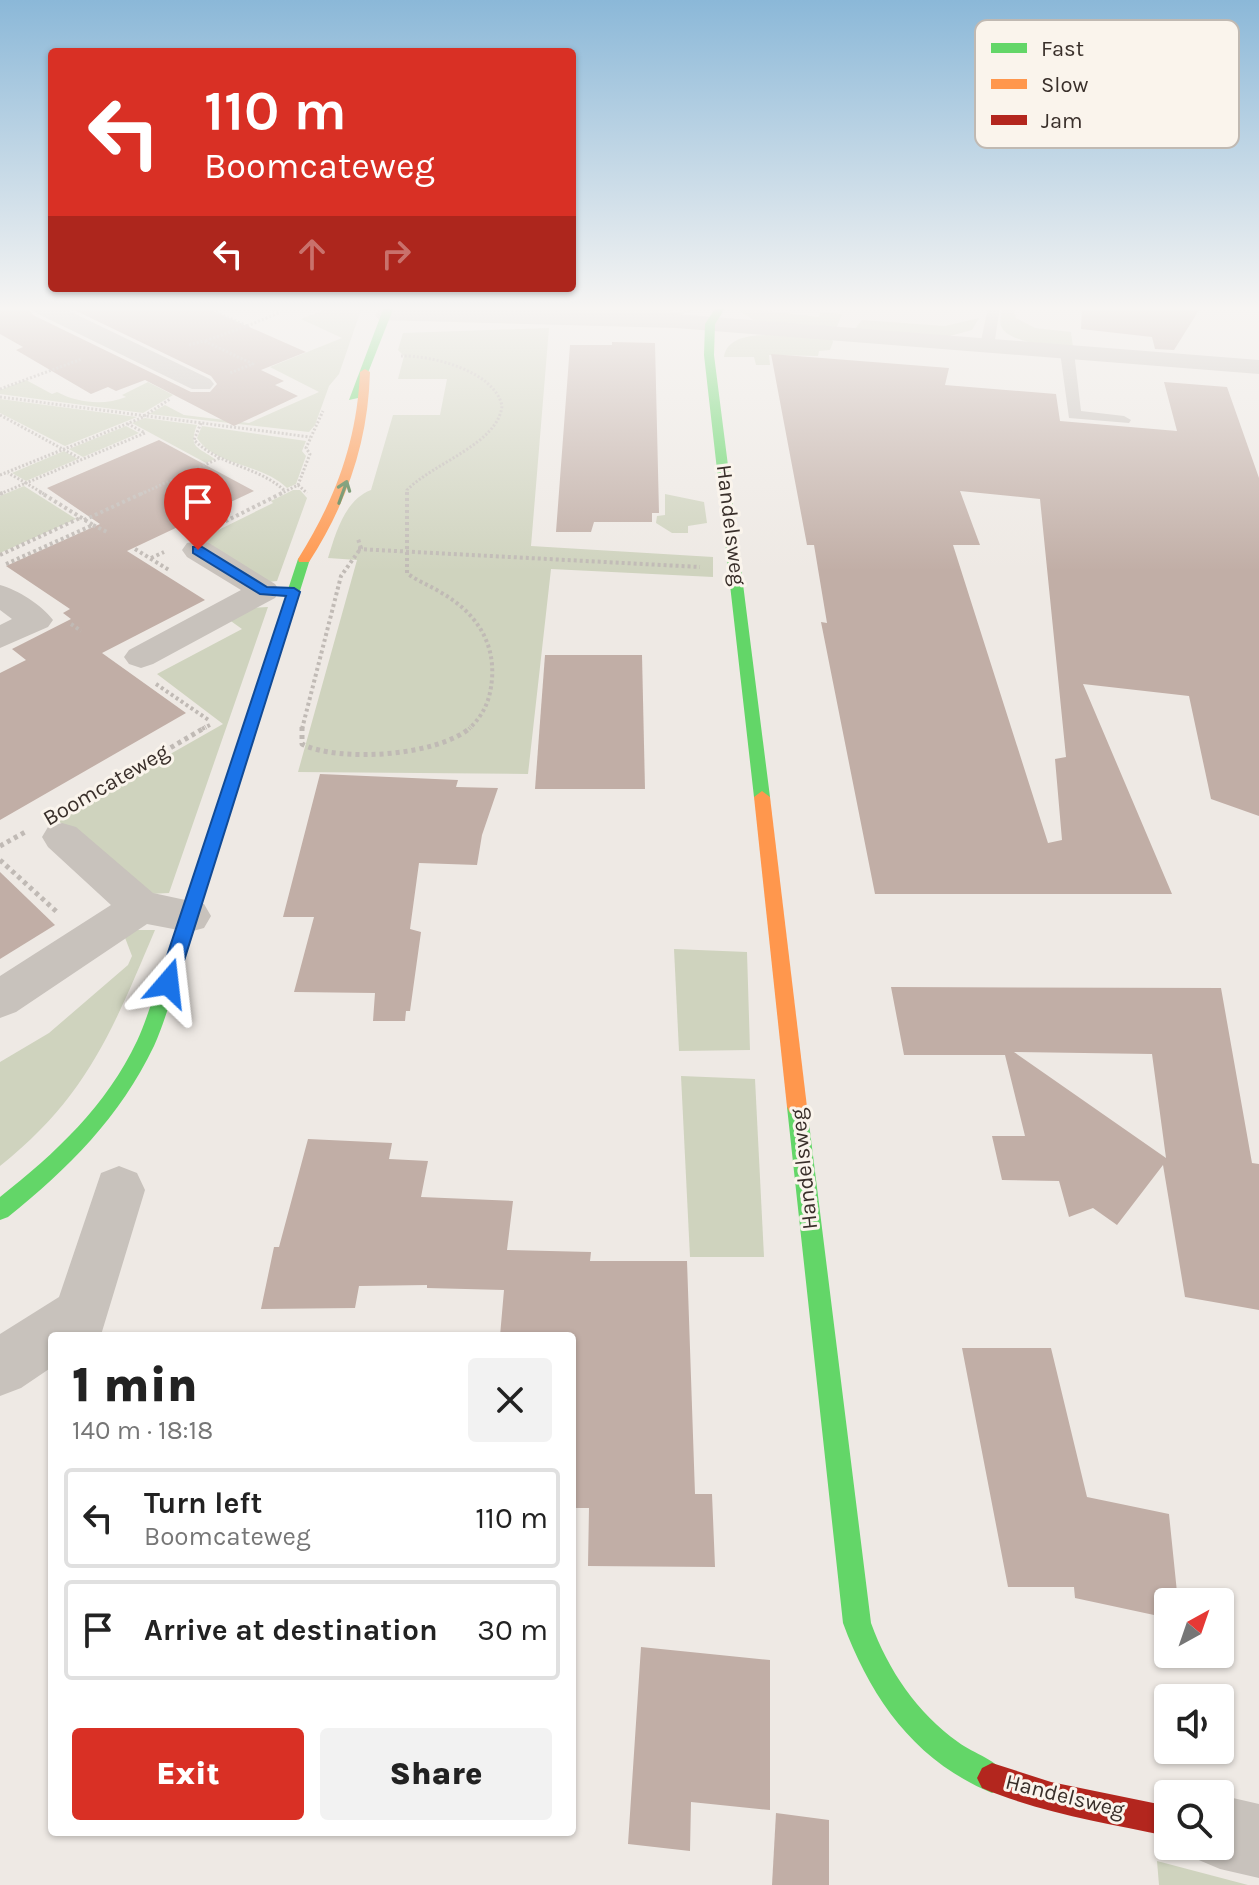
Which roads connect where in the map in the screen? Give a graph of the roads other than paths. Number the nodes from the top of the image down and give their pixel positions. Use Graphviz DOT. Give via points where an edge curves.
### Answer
graph roads {
  1 [pos="353,395"];
  2 [pos="365,395"];
  3 [pos="714,395"];
  4 [pos="1072,395"];
  5 [pos="1124,420"];
  6 [pos="335,452"];
  7 [pos="319,496"];
  8 [pos="198,550"];
  9 [pos="304,560"];
  10 [pos="279,592"];
  11 [pos="8,600"];
  12 [pos="0,638"];
  13 [pos="146,669"];
  14 [pos="55,823"];
  15 [pos="141,907"];
  16 [pos="189,916"];
  17 [pos="0,999"];
  18 [pos="119,1190"];
  19 [pos="0,1210"];
  20 [pos="77,1326"];
  21 [pos="48,1341"];
  22 [pos="0,1367"];
  23 [pos="1154,1818"];
  24 [pos="1234,1835"];
  25 [pos="1259,1841"];
  1 -- 6 [label="street"];
  9 -- 2 [label="street, one-way" via="332,515 358,449"];
  3 -- 23 [label="street, Handelsweg" via="859,1628 876,1668 906,1713 938,1744 982,1774 1032,1792"];
  4 -- 5 [label="lane" via="1074,415"];
  7 -- 9 [label="street" via="304,538"];
  8 -- 10 [label="street"];
  9 -- 10 [label="street"];
  10 -- 13 [label="street"];
  10 -- 16 [label="street"];
  11 -- 12 [label="street" via="36,620"];
  14 -- 15 [label="street, Boomcateweg"];
  15 -- 16 [label="street"];
  15 -- 17 [label="street"];
  16 -- 19 [label="street" via="149,1035 118,1094 60,1161"];
  18 -- 20 [label="street"];
  21 -- 22 [label="street"];
  24 -- 25 [label="street"];
}
